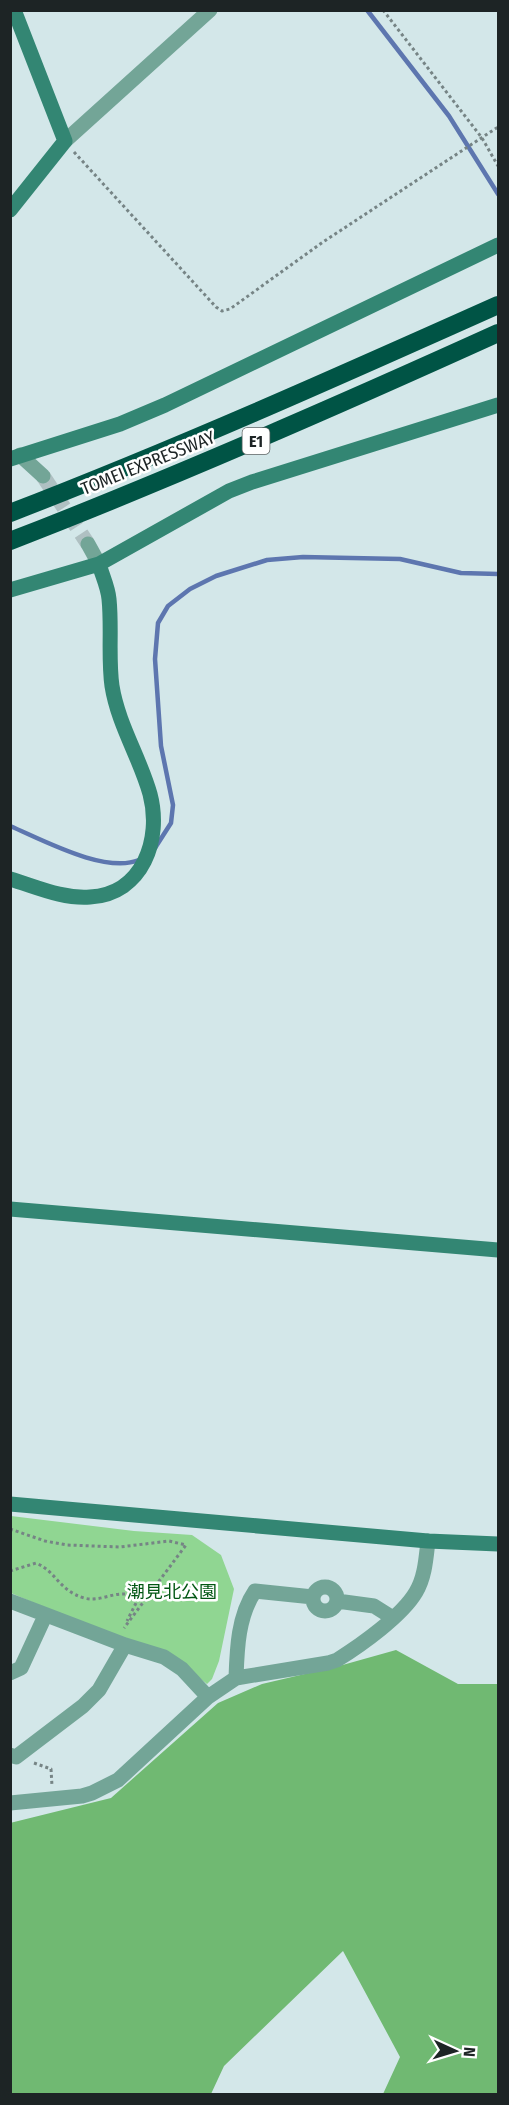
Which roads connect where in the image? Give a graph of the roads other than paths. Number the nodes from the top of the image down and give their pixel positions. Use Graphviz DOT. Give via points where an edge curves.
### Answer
graph roads {
  1 [pos="15,10"];
  2 [pos="210,10"];
  3 [pos="65,141"];
  4 [pos="10,210"];
  5 [pos="498,244"];
  6 [pos="498,305"];
  7 [pos="498,333"];
  8 [pos="498,405"];
  9 [pos="15,457"];
  10 [pos="43,476"];
  11 [pos="10,513"];
  12 [pos="10,541"];
  13 [pos="88,544"];
  14 [pos="99,564"];
  15 [pos="10,590"];
  16 [pos="10,879"];
  17 [pos="10,1209"];
  18 [pos="498,1250"];
  19 [pos="10,1504"];
  20 [pos="428,1541"];
  21 [pos="498,1544"];
  22 [pos="10,1602"];
  23 [pos="45,1616"];
  24 [pos="393,1618"];
  25 [pos="124,1645"];
  26 [pos="10,1673"];
  27 [pos="236,1678"];
  28 [pos="208,1697"];
  29 [pos="13,1756"];
  30 [pos="10,1803"];
  1 -- 3 [label="street"];
  2 -- 3 [label="street"];
  3 -- 4 [label="street"];
  5 -- 9 [label="street" via="165,405 120,424"];
  6 -- 11 [label="highway, TOMEI EXPRESSWAY / E1" via="287,400"];
  7 -- 12 [label="highway, TOMEI EXPRESSWAY / E1" via="272,435"];
  8 -- 14 [label="street" via="229,491"];
  9 -- 10 [label="street"];
  13 -- 14 [label="street"];
  14 -- 15 [label="street"];
  14 -- 16 [label="street" via="109,596 112,687 150,792 152,846 147,859 126,884 92,897 56,894"];
  17 -- 18 [label="street"];
  19 -- 20 [label="street"];
  20 -- 21 [label="street"];
  20 -- 24 [label="street" via="423,1577 416,1592"];
  22 -- 23 [label="street"];
  23 -- 25 [label="street"];
  23 -- 26 [label="street" via="21,1668"];
  24 -- 27 [label="street" via="337,1660"];
  24 -- 27 [label="street" via="374,1606 337,1601 325,1611 318,1608 313,1597 255,1591 241,1627"];
  25 -- 28 [label="street" via="164,1657 182,1669"];
  25 -- 29 [label="street" via="99,1690"];
  27 -- 28 [label="street"];
  28 -- 30 [label="street" via="118,1780 92,1793"];
}
